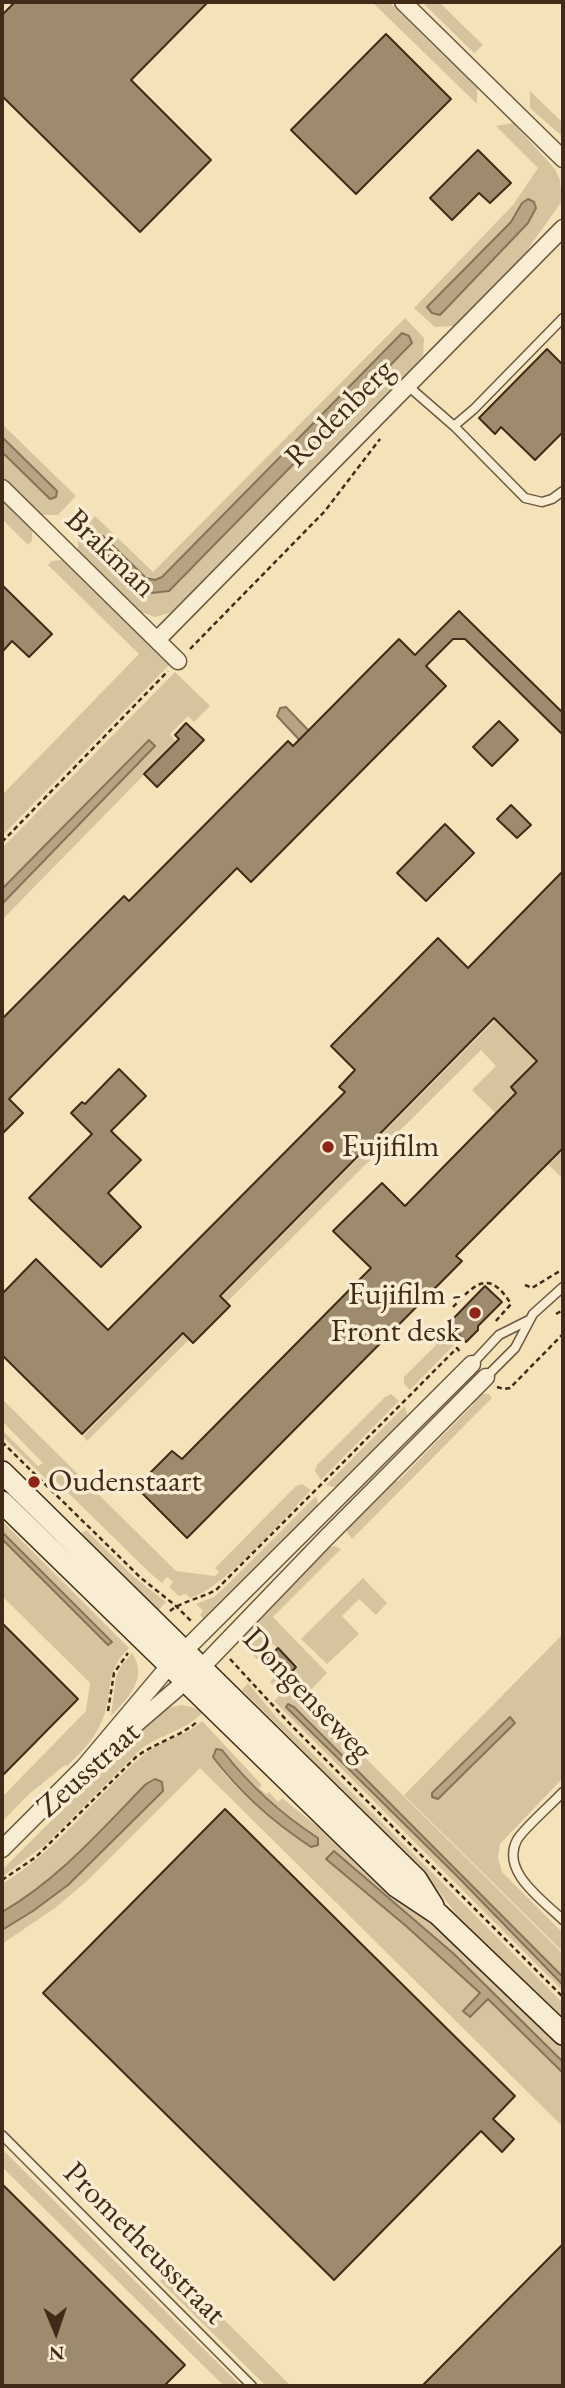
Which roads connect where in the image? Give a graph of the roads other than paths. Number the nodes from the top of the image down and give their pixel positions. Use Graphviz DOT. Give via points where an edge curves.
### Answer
graph roads {
  1 [pos="403,2"];
  2 [pos="563,159"];
  3 [pos="563,228"];
  4 [pos="563,318"];
  5 [pos="408,386"];
  6 [pos="454,425"];
  7 [pos="2,488"];
  8 [pos="563,491"];
  9 [pos="157,640"];
  10 [pos="178,661"];
  11 [pos="563,1287"];
  12 [pos="529,1320"];
  13 [pos="472,1364"];
  14 [pos="486,1377"];
  15 [pos="2,1472"];
  16 [pos="2,1502"];
  17 [pos="185,1651"];
  18 [pos="169,1667"];
  19 [pos="201,1668"];
  20 [pos="186,1683"];
  21 [pos="220,1700"];
  22 [pos="84,1767"];
  23 [pos="563,1792"];
  24 [pos="2,1849"];
  25 [pos="563,1920"];
  26 [pos="563,2034"];
  27 [pos="2,2136"];
  28 [pos="252,2386"];
  1 -- 2 [label="street"];
  3 -- 5 [label="street, Rodenberg"];
  4 -- 6 [label="lane"];
  5 -- 6 [label="lane"];
  5 -- 9 [label="street, Rodenberg"];
  6 -- 8 [label="lane" via="525,498 542,502"];
  7 -- 9 [label="street, Brakman"];
  9 -- 10 [label="street, Brakman"];
  11 -- 12 [label="lane"];
  12 -- 13 [label="lane" via="499,1335"];
  12 -- 14 [label="lane" via="515,1348"];
  13 -- 17 [label="street"];
  14 -- 19 [label="street"];
  15 -- 17 [label="street, Dongenseweg"];
  16 -- 18 [label="street, Dongenseweg"];
  17 -- 18 [label="street, Zeusstraat"];
  17 -- 19 [label="street, Dongenseweg"];
  18 -- 20 [label="street, Dongenseweg"];
  18 -- 22 [label="street, Zeusstraat"];
  19 -- 20 [label="street, Zeusstraat"];
  19 -- 21 [label="street, Dongenseweg"];
  20 -- 21 [label="street, Dongenseweg"];
  20 -- 22 [label="street, Zeusstraat"];
  21 -- 26 [label="street, Dongenseweg" via="396,1886 438,1914"];
  22 -- 24 [label="street, Zeusstraat"];
  23 -- 25 [label="lane" via="517,1840 513,1860 520,1878"];
  27 -- 28 [label="lane, Prometheusstraat"];
}
